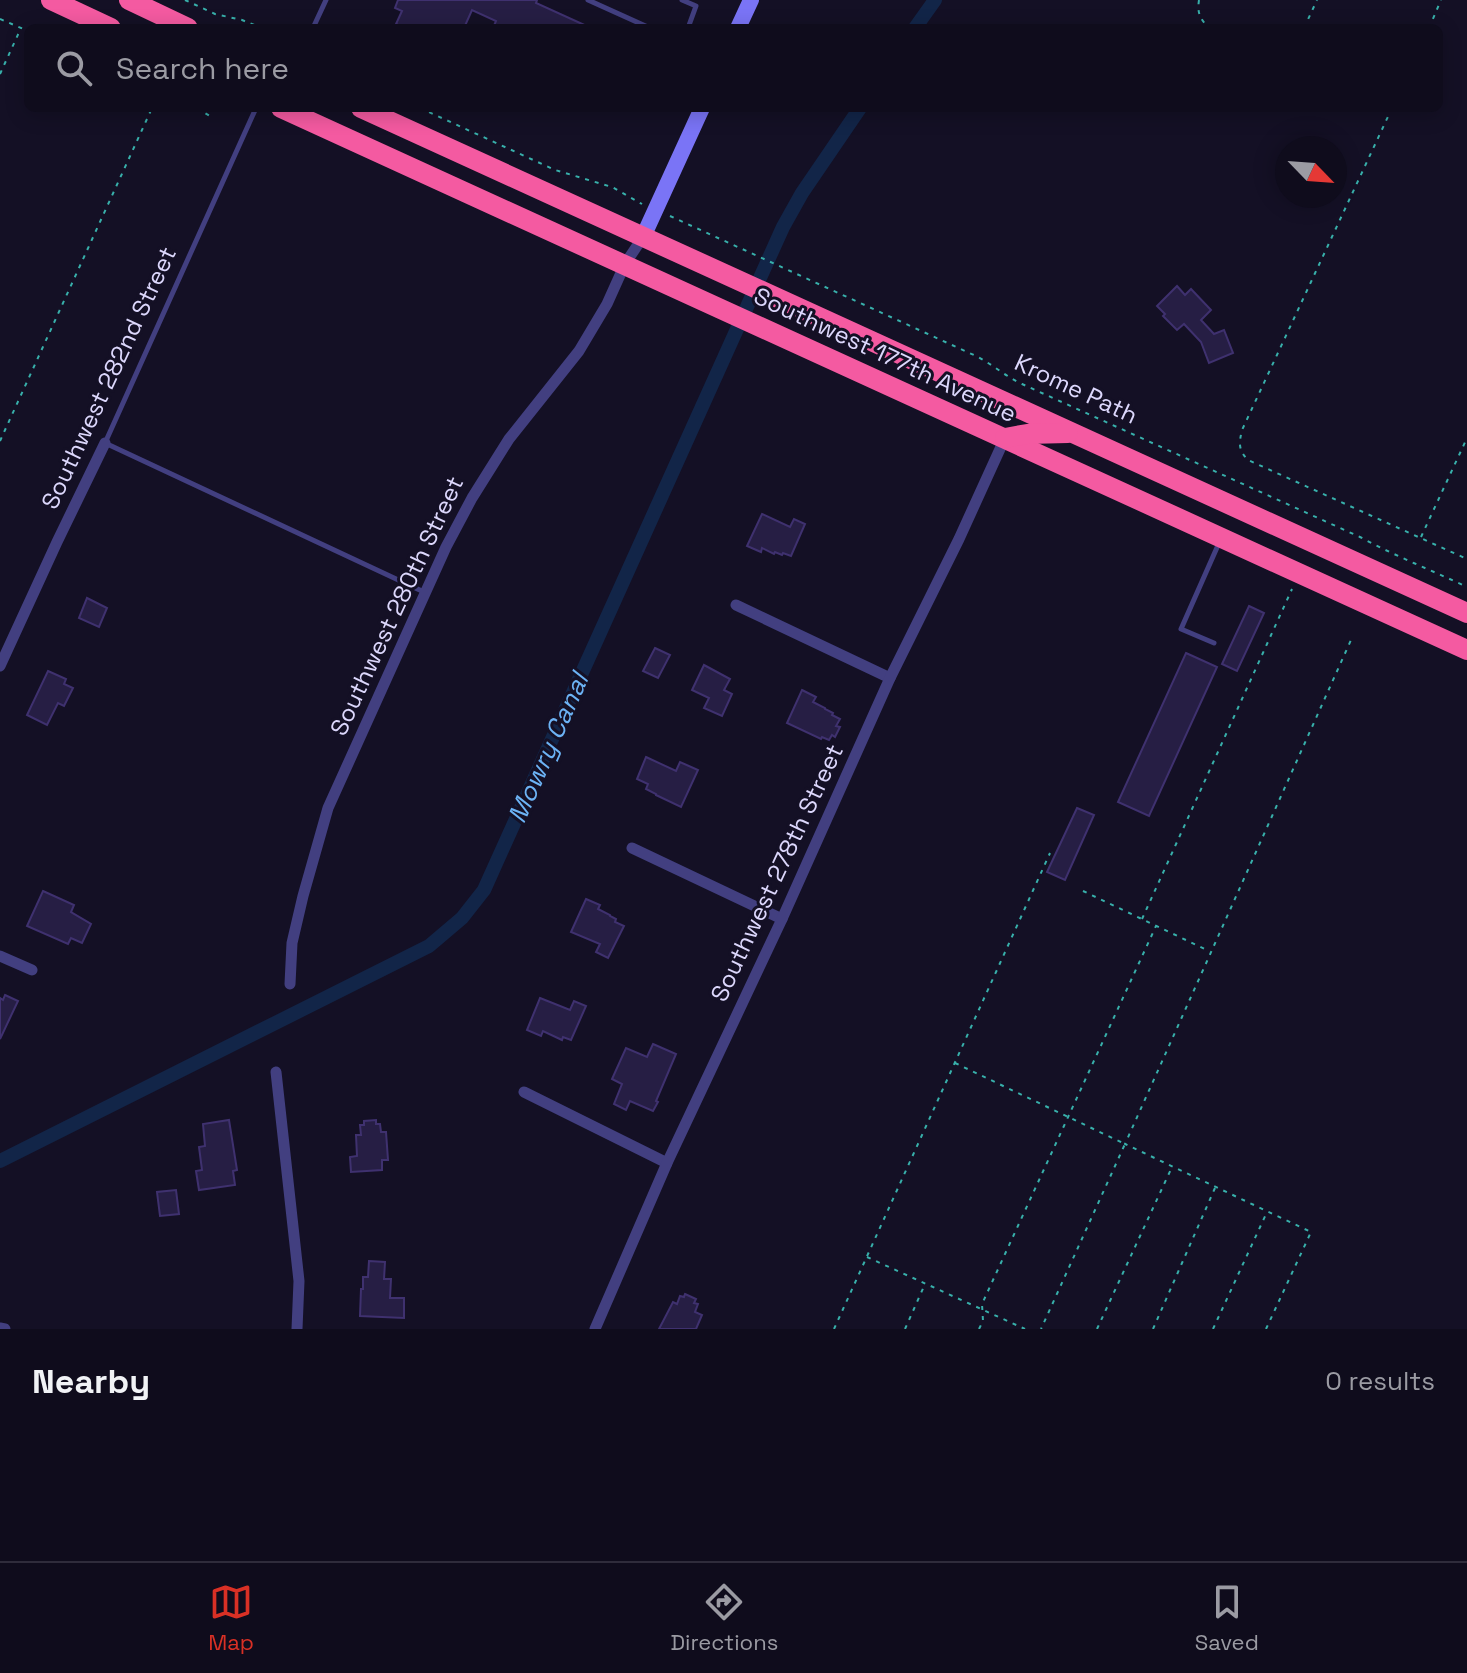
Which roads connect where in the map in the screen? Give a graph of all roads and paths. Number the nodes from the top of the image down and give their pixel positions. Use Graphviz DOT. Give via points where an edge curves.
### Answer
graph roads {
  1 [pos="51,0"];
  2 [pos="129,0"];
  3 [pos="185,0"];
  4 [pos="326,0"];
  5 [pos="588,0"];
  6 [pos="682,0"];
  7 [pos="751,0"];
  8 [pos="1199,0"];
  9 [pos="1317,0"];
  10 [pos="1441,0"];
  11 [pos="0,19"];
  12 [pos="102,24"];
  13 [pos="180,24"];
  14 [pos="252,24"];
  15 [pos="315,24"];
  16 [pos="641,24"];
  17 [pos="689,24"];
  18 [pos="740,24"];
  19 [pos="1206,24"];
  20 [pos="1306,24"];
  21 [pos="1431,24"];
  22 [pos="21,28"];
  23 [pos="24,29"];
  24 [pos="0,74"];
  25 [pos="150,112"];
  26 [pos="203,112"];
  27 [pos="254,112"];
  28 [pos="290,112"];
  29 [pos="370,112"];
  30 [pos="429,112"];
  31 [pos="700,112"];
  32 [pos="1388,112"];
  33 [pos="213,118"];
  34 [pos="645,205"];
  35 [pos="673,218"];
  36 [pos="643,237"];
  37 [pos="625,264"];
  38 [pos="1072,433"];
  39 [pos="1005,438"];
  40 [pos="1467,438"];
  41 [pos="0,441"];
  42 [pos="105,443"];
  43 [pos="1222,538"];
  44 [pos="1421,539"];
  45 [pos="1467,559"];
  46 [pos="1372,570"];
  47 [pos="1299,573"];
  48 [pos="1467,587"];
  49 [pos="425,592"];
  50 [pos="736,605"];
  51 [pos="1467,613"];
  52 [pos="1351,640"];
  53 [pos="1214,643"];
  54 [pos="1467,650"];
  55 [pos="0,666"];
  56 [pos="890,678"];
  57 [pos="632,848"];
  58 [pos="1050,853"];
  59 [pos="1083,891"];
  60 [pos="782,919"];
  61 [pos="1142,919"];
  62 [pos="1156,926"];
  63 [pos="1211,952"];
  64 [pos="0,956"];
  65 [pos="32,970"];
  66 [pos="290,984"];
  67 [pos="955,1063"];
  68 [pos="276,1072"];
  69 [pos="524,1092"];
  70 [pos="1069,1118"];
  71 [pos="1125,1144"];
  72 [pos="667,1163"];
  73 [pos="1172,1166"];
  74 [pos="1215,1187"];
  75 [pos="1268,1211"];
  76 [pos="867,1257"];
  77 [pos="925,1283"];
  78 [pos="982,1309"];
  79 [pos="297,1329"];
  80 [pos="595,1329"];
  81 [pos="834,1329"];
  82 [pos="905,1329"];
  83 [pos="979,1329"];
  84 [pos="1025,1329"];
  85 [pos="1041,1329"];
  86 [pos="1097,1329"];
  87 [pos="1153,1329"];
  88 [pos="1213,1329"];
  89 [pos="1266,1329"];
  1 -- 12 [label="highway"];
  2 -- 13 [label="highway"];
  3 -- 14 [label="path"];
  4 -- 15 [label="lane"];
  5 -- 16 [label="lane"];
  6 -- 17 [label="lane" via="696,6"];
  7 -- 18 [label="street"];
  8 -- 19 [label="path" via="1197,10"];
  9 -- 20 [label="path"];
  10 -- 21 [label="path"];
  11 -- 22 [label="path"];
  22 -- 23 [label="path"];
  22 -- 24 [label="path"];
  25 -- 41 [label="path"];
  26 -- 33 [label="path"];
  27 -- 42 [label="lane, Southwest 282nd Street"];
  28 -- 37 [label="highway, Southwest 177th Avenue"];
  29 -- 36 [label="highway, Southwest 177th Avenue"];
  30 -- 34 [label="path"];
  31 -- 36 [label="street, Southwest 280th Street"];
  32 -- 44 [label="path" via="1239,444 1248,460"];
  35 -- 48 [label="path, Krome Path"];
  36 -- 37 [label="street, Southwest 280th Street"];
  36 -- 38 [label="highway, Southwest 177th Avenue"];
  37 -- 39 [label="highway, Southwest 177th Avenue"];
  37 -- 49 [label="street, Southwest 280th Street" via="579,351 509,439 472,498"];
  38 -- 39 [label="highway"];
  38 -- 46 [label="highway, Southwest 177th Avenue"];
  39 -- 43 [label="highway, Southwest 177th Avenue"];
  39 -- 56 [label="street, Southwest 278th Street"];
  40 -- 44 [label="path"];
  42 -- 49 [label="lane"];
  42 -- 55 [label="street, Southwest 282nd Street"];
  43 -- 47 [label="highway, Southwest 177th Avenue"];
  43 -- 53 [label="lane" via="1181,629"];
  44 -- 45 [label="path"];
  46 -- 47 [label="highway" via="1323,560"];
  46 -- 51 [label="highway, Southwest 177th Avenue"];
  47 -- 54 [label="highway, Southwest 177th Avenue"];
  47 -- 61 [label="path"];
  49 -- 66 [label="street, Southwest 280th Street" via="328,808 292,943"];
  50 -- 56 [label="street"];
  52 -- 63 [label="path"];
  56 -- 60 [label="street, Southwest 278th Street"];
  57 -- 60 [label="street"];
  58 -- 67 [label="path"];
  59 -- 61 [label="path"];
  60 -- 72 [label="street, Southwest 278th Street"];
  61 -- 62 [label="path"];
  62 -- 63 [label="path"];
  62 -- 70 [label="path"];
  63 -- 71 [label="path"];
  64 -- 65 [label="street"];
  67 -- 70 [label="path"];
  67 -- 76 [label="path"];
  68 -- 79 [label="street" via="299,1281"];
  69 -- 72 [label="street"];
  70 -- 71 [label="path"];
  70 -- 78 [label="path"];
  71 -- 73 [label="path"];
  71 -- 85 [label="path"];
  72 -- 80 [label="street, Southwest 278th Street"];
  73 -- 74 [label="path"];
  73 -- 86 [label="path"];
  74 -- 75 [label="path"];
  74 -- 87 [label="path"];
  75 -- 88 [label="path"];
  75 -- 89 [label="path" via="1311,1232"];
  76 -- 77 [label="path"];
  76 -- 81 [label="path"];
  77 -- 78 [label="path"];
  77 -- 82 [label="path"];
  78 -- 83 [label="path"];
  78 -- 84 [label="path"];
}
